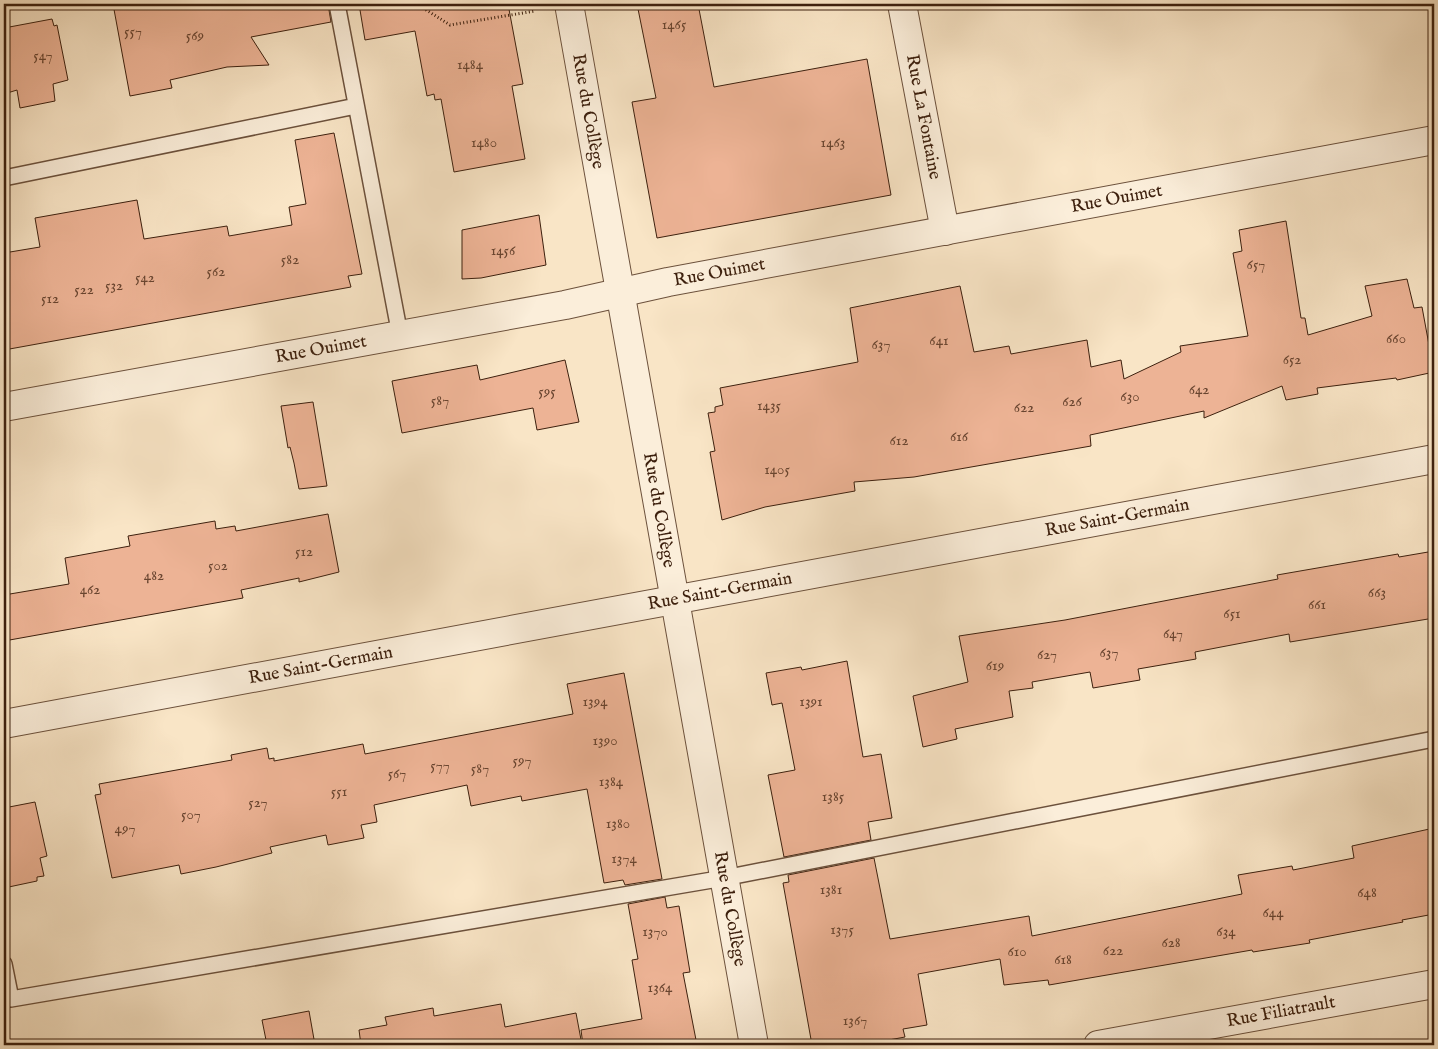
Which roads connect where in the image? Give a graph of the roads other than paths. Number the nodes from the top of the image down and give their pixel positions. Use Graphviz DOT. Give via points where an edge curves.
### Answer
graph roads {
  1 [pos="337,4"];
  2 [pos="569,4"];
  3 [pos="902,4"];
  4 [pos="356,106"];
  5 [pos="1434,140"];
  6 [pos="4,178"];
  7 [pos="946,231"];
  8 [pos="620,292"];
  9 [pos="400,335"];
  10 [pos="4,407"];
  11 [pos="1434,460"];
  12 [pos="675,599"];
  13 [pos="4,724"];
  14 [pos="1434,739"];
  15 [pos="724,878"];
  16 [pos="4,964"];
  17 [pos="1434,984"];
  18 [pos="754,1045"];
  19 [pos="1098,1045"];
  1 -- 4 [label="lane"];
  2 -- 8 [label="street, Rue du Collège"];
  3 -- 7 [label="street, Rue La Fontaine"];
  4 -- 6 [label="lane"];
  4 -- 9 [label="lane"];
  5 -- 7 [label="street, Rue Ouimet"];
  7 -- 8 [label="street, Rue Ouimet"];
  8 -- 9 [label="street, Rue Ouimet"];
  8 -- 12 [label="street, Rue du Collège"];
  9 -- 10 [label="street, Rue Ouimet"];
  11 -- 12 [label="street, Rue Saint-Germain"];
  12 -- 13 [label="street, Rue Saint-Germain"];
  12 -- 15 [label="street, Rue du Collège"];
  14 -- 15 [label="lane"];
  15 -- 16 [label="lane" via="11,999"];
  15 -- 18 [label="street, Rue du Collège"];
  17 -- 19 [label="street, Rue Filiatrault"];
}
